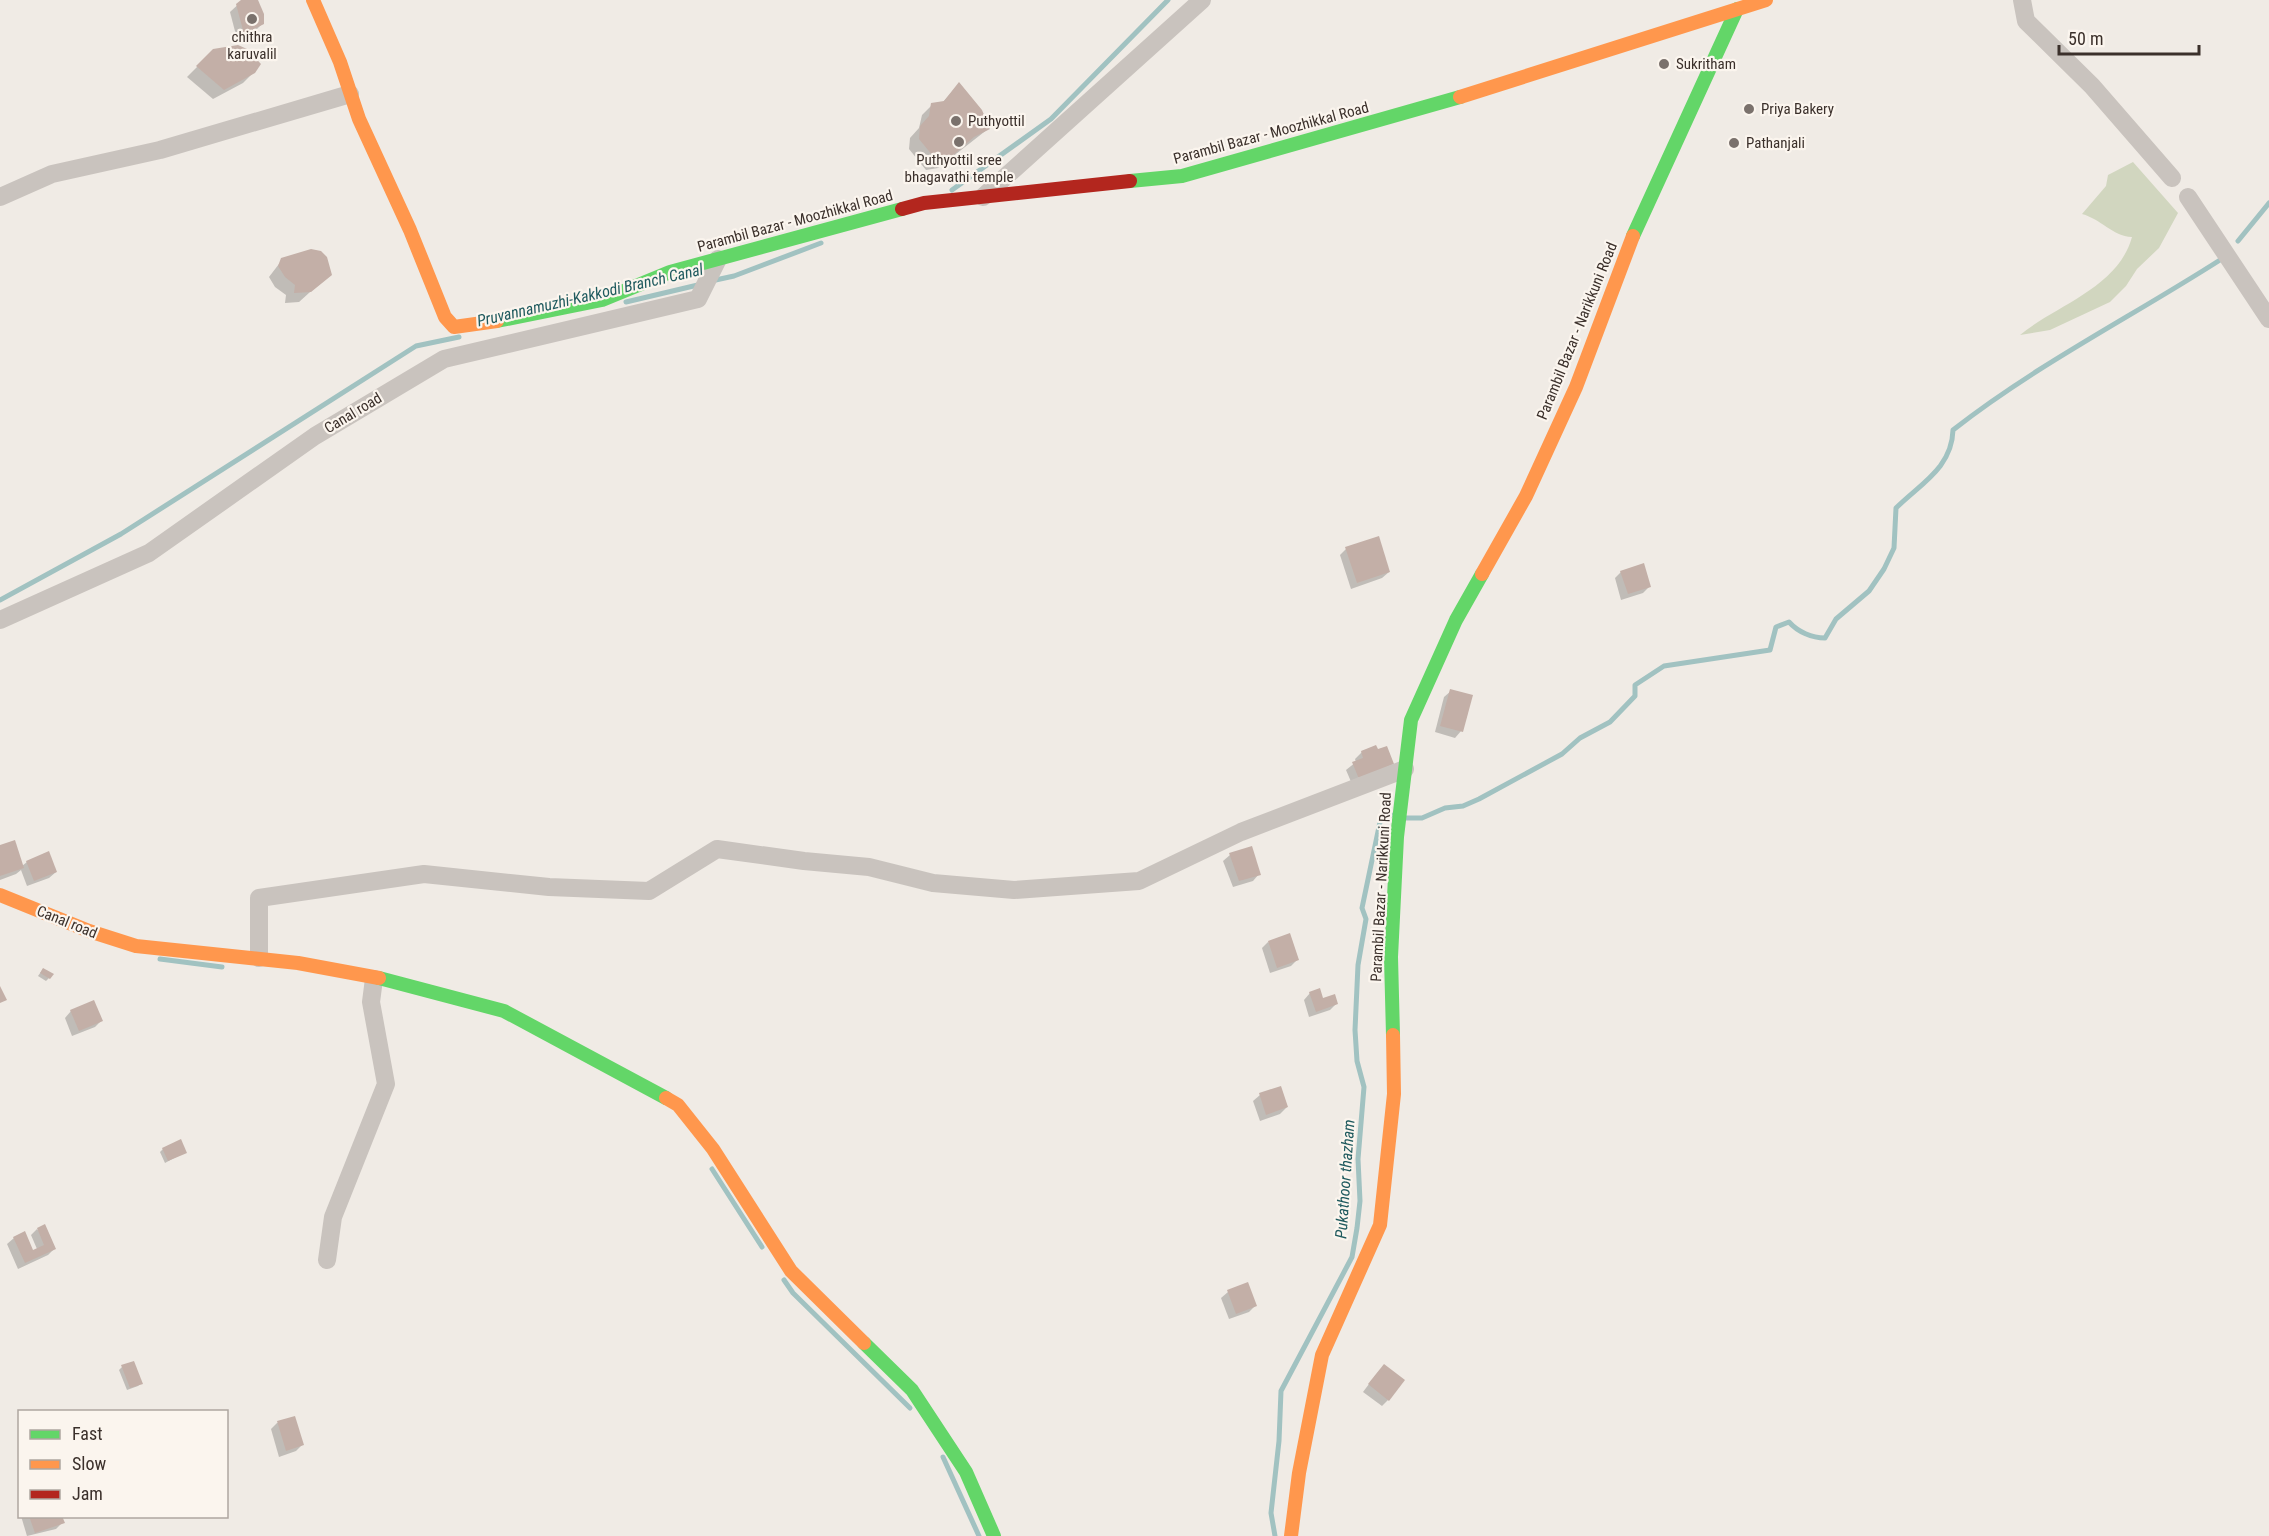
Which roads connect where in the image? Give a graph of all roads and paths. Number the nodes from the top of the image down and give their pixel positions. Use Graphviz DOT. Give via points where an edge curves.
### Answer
graph roads {
  1 [pos="313,0"];
  2 [pos="1202,0"];
  3 [pos="1767,0"];
  4 [pos="2022,0"];
  5 [pos="1737,9"];
  6 [pos="350,94"];
  7 [pos="2172,178"];
  8 [pos="0,197"];
  9 [pos="983,197"];
  10 [pos="2188,197"];
  11 [pos="718,259"];
  12 [pos="2263,295"];
  13 [pos="2269,319"];
  14 [pos="0,620"];
  15 [pos="1405,769"];
  16 [pos="0,895"];
  17 [pos="259,958"];
  18 [pos="374,979"];
  19 [pos="327,1260"];
  20 [pos="994,1536"];
  21 [pos="1291,1536"];
  1 -- 6 [label="main road, Parambil Bazar - Moozhikkal Road"];
  2 -- 9 [label="street"];
  3 -- 5 [label="main road, Parambil Bazar - Moozhikkal Road"];
  4 -- 7 [label="street" via="2026,21 2092,86"];
  5 -- 9 [label="main road, Parambil Bazar - Moozhikkal Road" via="1426,108 1182,176"];
  5 -- 15 [label="main road, Parambil Bazar - Narikkuni Road" via="1632,237 1561,420 1526,496 1456,620 1410,720"];
  6 -- 8 [label="street" via="160,150 52,174"];
  6 -- 11 [label="main road, Parambil Bazar - Moozhikkal Road" via="445,317 454,327 602,300 670,272"];
  9 -- 11 [label="main road, Parambil Bazar - Moozhikkal Road" via="924,204"];
  10 -- 12 [label="street"];
  11 -- 14 [label="street, Canal road" via="698,299 444,359 315,436 149,553"];
  12 -- 13 [label="street"];
  15 -- 17 [label="street" via="1241,832 1139,880 1014,890 933,883 869,867 717,849 649,891 549,887 424,874 259,898"];
  15 -- 21 [label="main road, Parambil Bazar - Narikkuni Road" via="1391,957 1394,1094 1380,1225 1322,1355"];
  16 -- 17 [label="main road, Canal road" via="88,932 135,946"];
  17 -- 18 [label="main road, Canal road"];
  18 -- 19 [label="street" via="371,1002 386,1084 333,1217"];
  18 -- 20 [label="main road, Canal road" via="405,983 504,1011 678,1105 713,1149 790,1271 912,1390 966,1472"];
}
